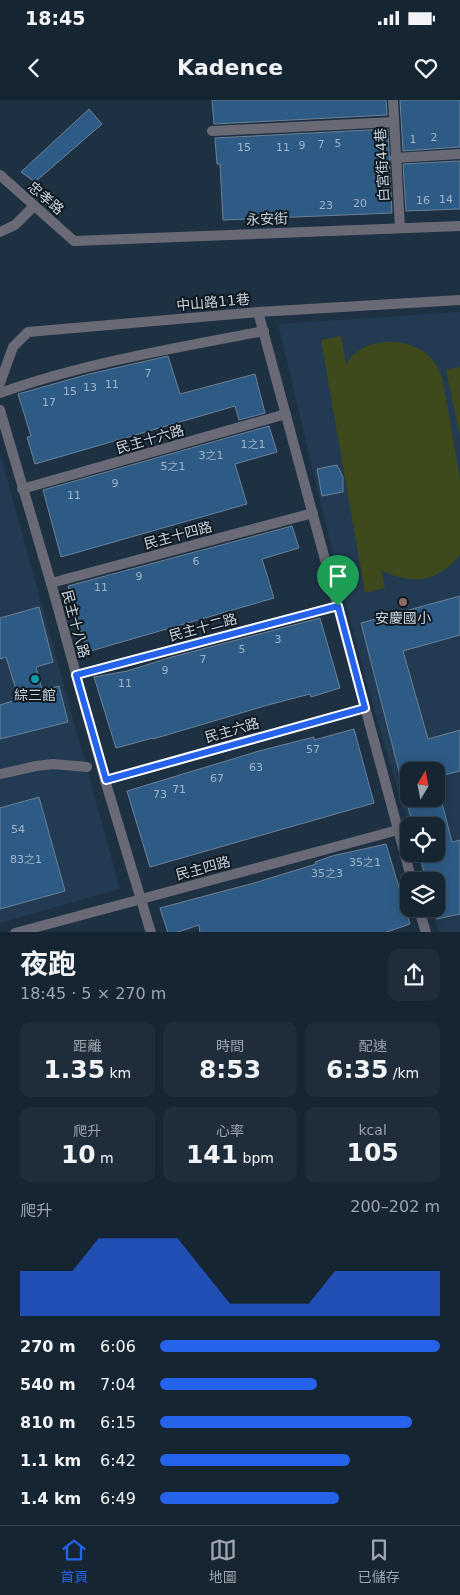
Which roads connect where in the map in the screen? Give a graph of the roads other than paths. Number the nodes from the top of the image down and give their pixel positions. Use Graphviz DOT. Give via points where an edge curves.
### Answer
graph roads {
  1 [pos="393,100"];
  2 [pos="394,122"];
  3 [pos="212,131"];
  4 [pos="460,154"];
  5 [pos="395,158"];
  6 [pos="0,176"];
  7 [pos="34,206"];
  8 [pos="460,226"];
  9 [pos="400,228"];
  10 [pos="0,232"];
  11 [pos="74,241"];
  12 [pos="460,300"];
  13 [pos="258,312"];
  14 [pos="264,331"];
  15 [pos="12,347"];
  16 [pos="0,350"];
  17 [pos="0,383"];
  18 [pos="0,393"];
  19 [pos="0,410"];
  20 [pos="286,414"];
  21 [pos="22,489"];
  22 [pos="312,513"];
  23 [pos="51,583"];
  24 [pos="338,606"];
  25 [pos="76,675"];
  26 [pos="365,708"];
  27 [pos="87,767"];
  28 [pos="0,774"];
  29 [pos="106,780"];
  30 [pos="398,830"];
  31 [pos="410,872"];
  32 [pos="142,898"];
  33 [pos="421,917"];
  34 [pos="15,932"];
  35 [pos="152,932"];
  36 [pos="426,932"];
  1 -- 2 [label="street, 白宮街44巷"];
  2 -- 3 [label="street"];
  2 -- 5 [label="street, 白宮街44巷"];
  4 -- 5 [label="street"];
  5 -- 9 [label="street, 白宮街44巷"];
  6 -- 7 [label="street, 忠孝路"];
  7 -- 10 [label="street" via="15,225"];
  7 -- 11 [label="street, 忠孝路"];
  8 -- 9 [label="street, 永安街"];
  9 -- 11 [label="street, 永安街"];
  12 -- 13 [label="street, 中山路11巷"];
  13 -- 14 [label="street"];
  13 -- 15 [label="street, 中山路11巷" via="28,332"];
  14 -- 18 [label="street" via="148,353"];
  14 -- 20 [label="street"];
  15 -- 16 [label="street"];
  15 -- 17 [label="street"];
  19 -- 21 [label="street, 民主十八路"];
  20 -- 21 [label="street, 民主十六路"];
  20 -- 22 [label="street"];
  21 -- 23 [label="street, 民主十八路"];
  22 -- 23 [label="street, 民主十四路"];
  22 -- 24 [label="street"];
  23 -- 25 [label="street, 民主十八路"];
  24 -- 25 [label="street, 民主十二路"];
  24 -- 26 [label="street"];
  25 -- 29 [label="street, 民主十八路"];
  26 -- 29 [label="street, 民主六路"];
  26 -- 30 [label="street"];
  27 -- 28 [label="street" via="53,764"];
  29 -- 32 [label="street, 民主十八路"];
  30 -- 31 [label="street"];
  30 -- 32 [label="street, 民主四路"];
  32 -- 34 [label="street, 民主四路"];
  32 -- 35 [label="street, 民主十八路"];
  33 -- 36 [label="street"];
}
